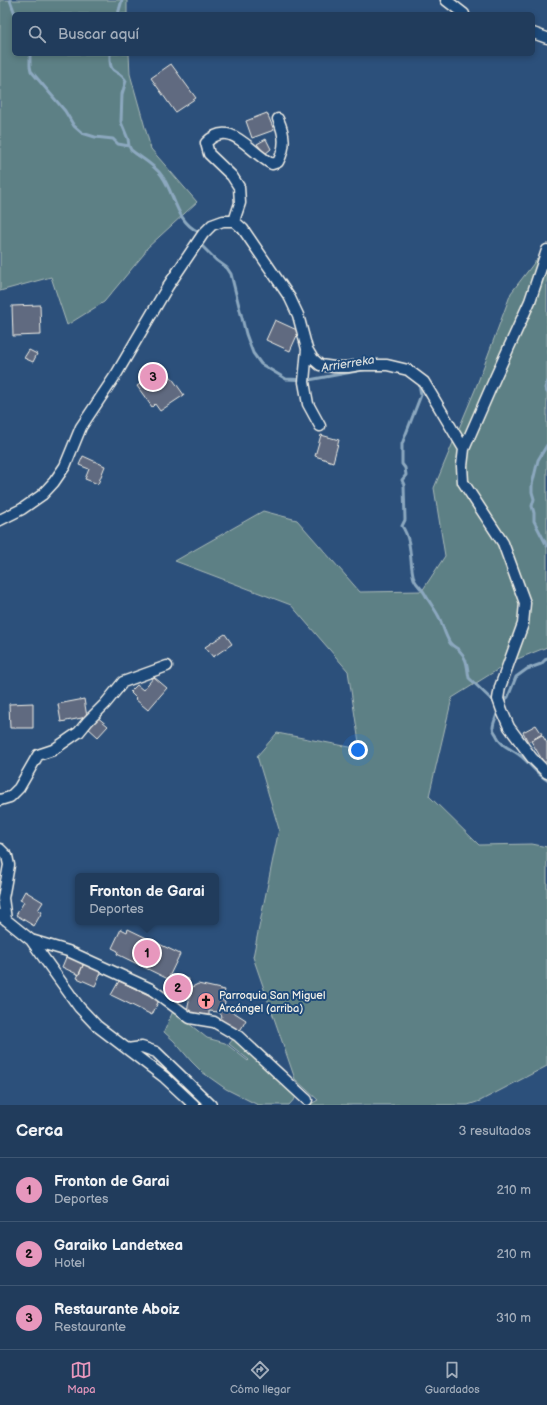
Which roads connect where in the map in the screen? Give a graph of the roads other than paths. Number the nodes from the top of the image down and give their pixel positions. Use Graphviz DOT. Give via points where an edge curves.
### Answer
graph roads {
  1 [pos="446,0"];
  2 [pos="461,12"];
  3 [pos="535,34"];
  4 [pos="547,38"];
  5 [pos="278,119"];
  6 [pos="234,221"];
  7 [pos="547,250"];
  8 [pos="307,349"];
  9 [pos="320,426"];
  10 [pos="464,448"];
  11 [pos="0,520"];
  12 [pos="167,666"];
  13 [pos="547,773"];
  14 [pos="0,800"];
  15 [pos="0,849"];
  16 [pos="2,900"];
  17 [pos="3,918"];
  18 [pos="31,940"];
  19 [pos="127,1049"];
  20 [pos="307,1100"];
  21 [pos="194,1105"];
  22 [pos="211,1105"];
  1 -- 2 [label="street"];
  3 -- 4 [label="street"];
  5 -- 6 [label="street" via="284,141 283,152 278,162 272,164 263,160 236,136 222,133 212,136 206,143 209,154 232,176 239,187 240,203"];
  6 -- 8 [label="street" via="243,229 290,298 298,315"];
  6 -- 11 [label="street" via="212,225 200,238 117,373 81,426 65,466 54,482 42,496"];
  7 -- 10 [label="street" via="530,301"];
  8 -- 9 [label="street" via="304,377 308,404"];
  8 -- 10 [label="street" via="313,359 320,364 334,367 387,366 408,370 424,382"];
  10 -- 13 [label="street" via="463,482 504,543 525,603 523,624 498,699 510,727 532,758"];
  12 -- 14 [label="street" via="123,682 79,732 53,750 38,755 19,788 10,797"];
  15 -- 16 [label="street" via="7,856 9,865"];
  16 -- 17 [label="street"];
  17 -- 18 [label="street"];
  18 -- 19 [label="street" via="79,1007 97,1026"];
  18 -- 20 [label="street" via="75,954 151,989 190,1018 214,1022 238,1036"];
  19 -- 21 [label="street" via="164,1077"];
  19 -- 22 [label="street" via="142,1047 156,1052"];
}
